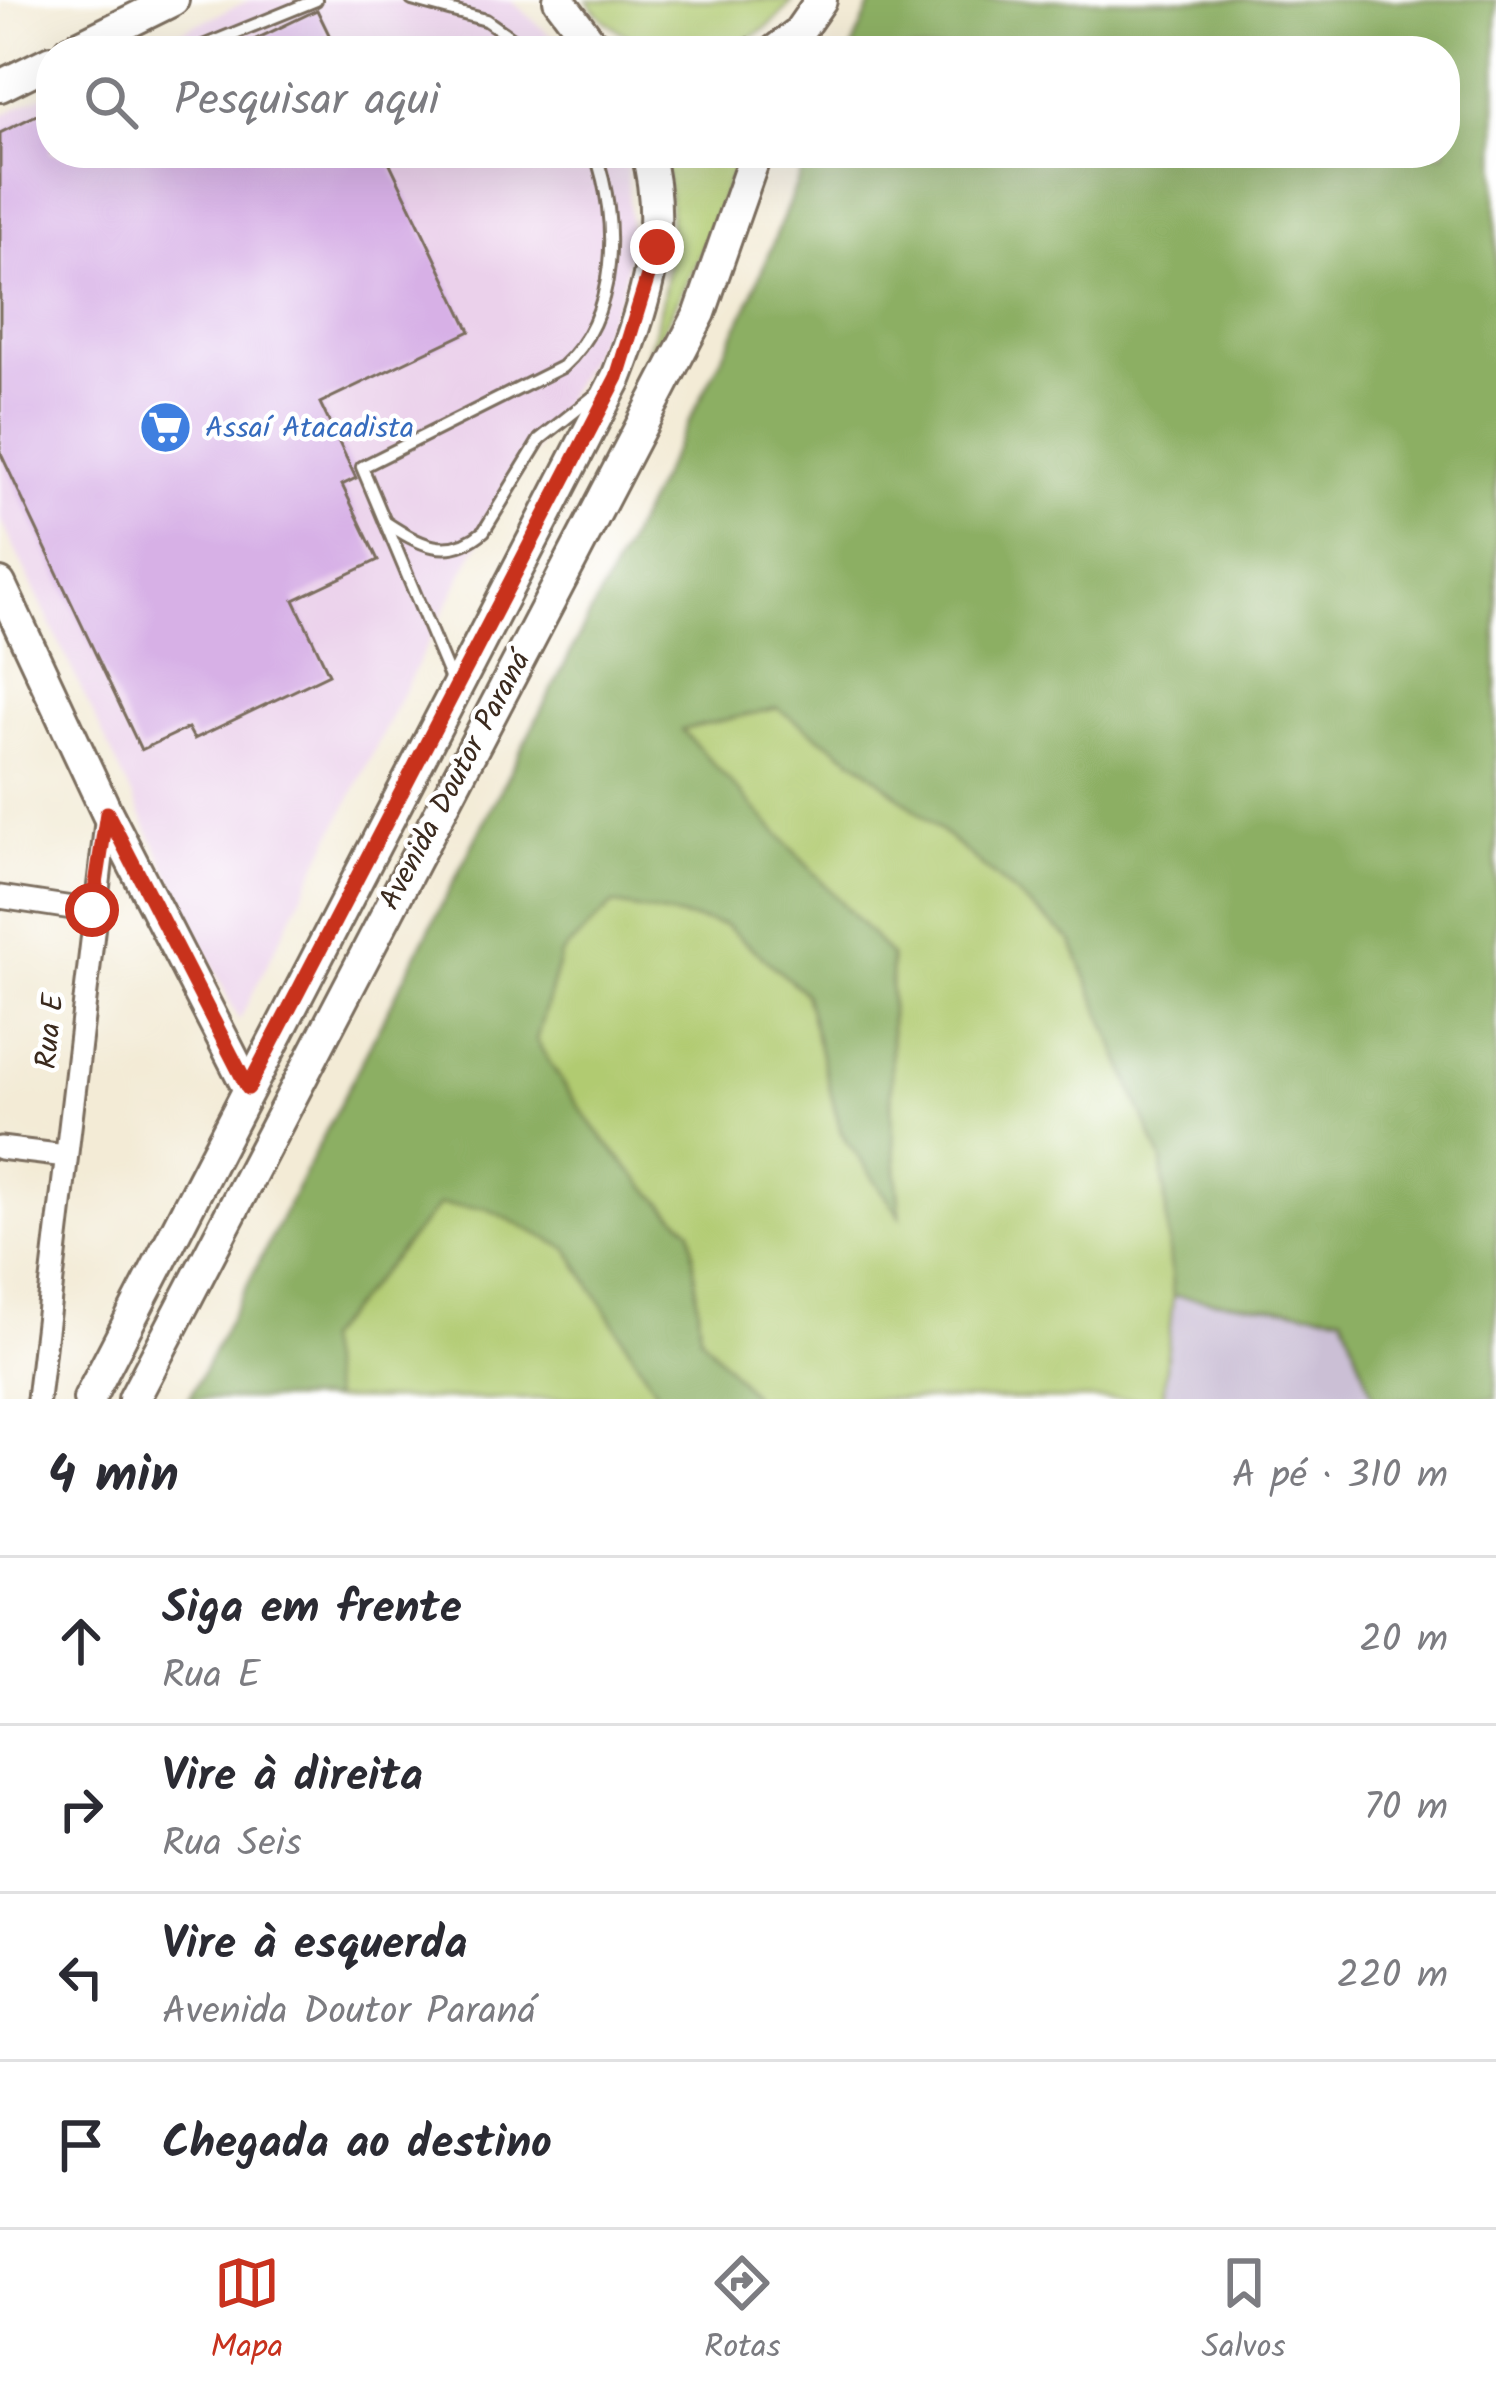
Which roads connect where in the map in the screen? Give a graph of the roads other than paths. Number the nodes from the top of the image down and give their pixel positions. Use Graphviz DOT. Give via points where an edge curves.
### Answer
graph roads {
  1 [pos="173,0"];
  2 [pos="316,0"];
  3 [pos="412,0"];
  4 [pos="821,0"];
  5 [pos="555,3"];
  6 [pos="100,36"];
  7 [pos="227,36"];
  8 [pos="509,36"];
  9 [pos="586,36"];
  10 [pos="795,36"];
  11 [pos="36,68"];
  12 [pos="0,86"];
  13 [pos="599,168"];
  14 [pos="651,168"];
  15 [pos="751,168"];
  16 [pos="617,377"];
  17 [pos="382,520"];
  18 [pos="0,584"];
  19 [pos="456,690"];
  20 [pos="107,813"];
  21 [pos="0,897"];
  22 [pos="92,910"];
  23 [pos="248,1088"];
  24 [pos="0,1148"];
  25 [pos="66,1156"];
  26 [pos="38,1399"];
  27 [pos="89,1399"];
  28 [pos="134,1399"];
  1 -- 6 [label="main road"];
  2 -- 7 [label="lane"];
  3 -- 8 [label="lane" via="486,20"];
  4 -- 10 [label="main road"];
  5 -- 9 [label="main road"];
  11 -- 12 [label="main road"];
  13 -- 17 [label="lane" via="612,248 578,352 362,467"];
  14 -- 16 [label="main road, Avenida Doutor Paraná" via="657,247"];
  15 -- 28 [label="main road, Avenida Doutor Paraná" via="700,313"];
  16 -- 17 [label="lane" via="540,439 473,541 422,546"];
  16 -- 19 [label="main road, Avenida Doutor Paraná"];
  17 -- 19 [label="lane"];
  18 -- 20 [label="main road"];
  19 -- 23 [label="main road, Avenida Doutor Paraná"];
  20 -- 22 [label="street, Rua E"];
  20 -- 23 [label="main road"];
  21 -- 22 [label="street"];
  22 -- 25 [label="street, Rua E"];
  23 -- 27 [label="main road, Avenida Doutor Paraná"];
  24 -- 25 [label="street"];
  25 -- 26 [label="street, Rua E"];
}
